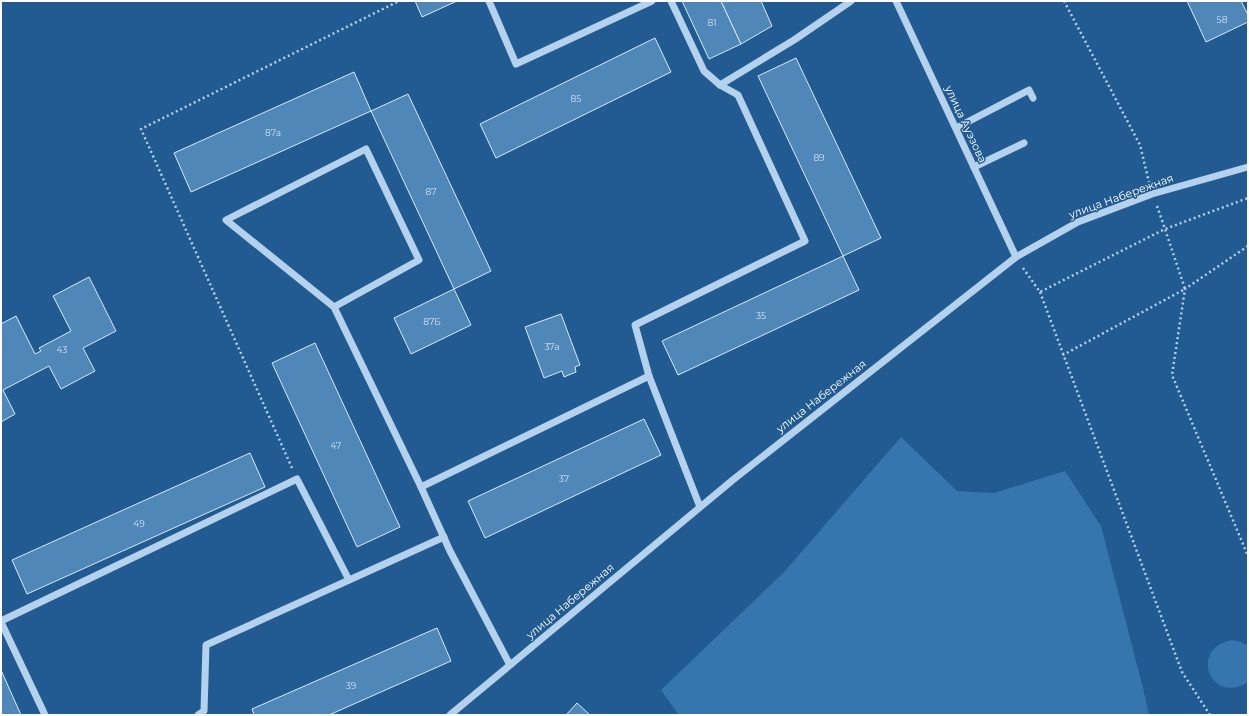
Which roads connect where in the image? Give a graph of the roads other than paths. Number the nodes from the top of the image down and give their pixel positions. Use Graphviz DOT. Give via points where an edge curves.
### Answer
graph roads {
  1 [pos="489,1"];
  2 [pos="652,1"];
  3 [pos="671,1"];
  4 [pos="850,1"];
  5 [pos="896,1"];
  6 [pos="720,84"];
  7 [pos="1033,98"];
  8 [pos="956,128"];
  9 [pos="1024,143"];
  10 [pos="974,167"];
  11 [pos="1248,167"];
  12 [pos="1016,257"];
  13 [pos="334,308"];
  14 [pos="649,376"];
  15 [pos="421,487"];
  16 [pos="700,507"];
  17 [pos="444,537"];
  18 [pos="350,580"];
  19 [pos="1,622"];
  20 [pos="510,665"];
  21 [pos="46,715"];
  22 [pos="198,715"];
  23 [pos="450,715"];
  1 -- 2 [label="street" via="516,64"];
  3 -- 6 [label="street" via="704,71"];
  4 -- 6 [label="street" via="794,40"];
  5 -- 8 [label="street, улица Ауэзова"];
  6 -- 14 [label="street" via="738,95 805,241 635,325"];
  7 -- 8 [label="street" via="1029,90"];
  8 -- 10 [label="street, улица Ауэзова"];
  9 -- 10 [label="street"];
  10 -- 12 [label="street, улица Ауэзова"];
  11 -- 12 [label="street, улица Набережная" via="1152,194 1078,222"];
  12 -- 16 [label="street, улица Набережная"];
  13 -- 13 [label="street" via="226,220 366,149 419,260"];
  13 -- 15 [label="street"];
  14 -- 15 [label="street"];
  14 -- 16 [label="street"];
  15 -- 17 [label="street"];
  16 -- 20 [label="street, улица Набережная"];
  17 -- 18 [label="street"];
  17 -- 20 [label="street"];
  18 -- 19 [label="street" via="297,479"];
  18 -- 22 [label="street" via="206,645 204,711"];
  19 -- 21 [label="street"];
  20 -- 23 [label="street, улица Набережная"];
}
